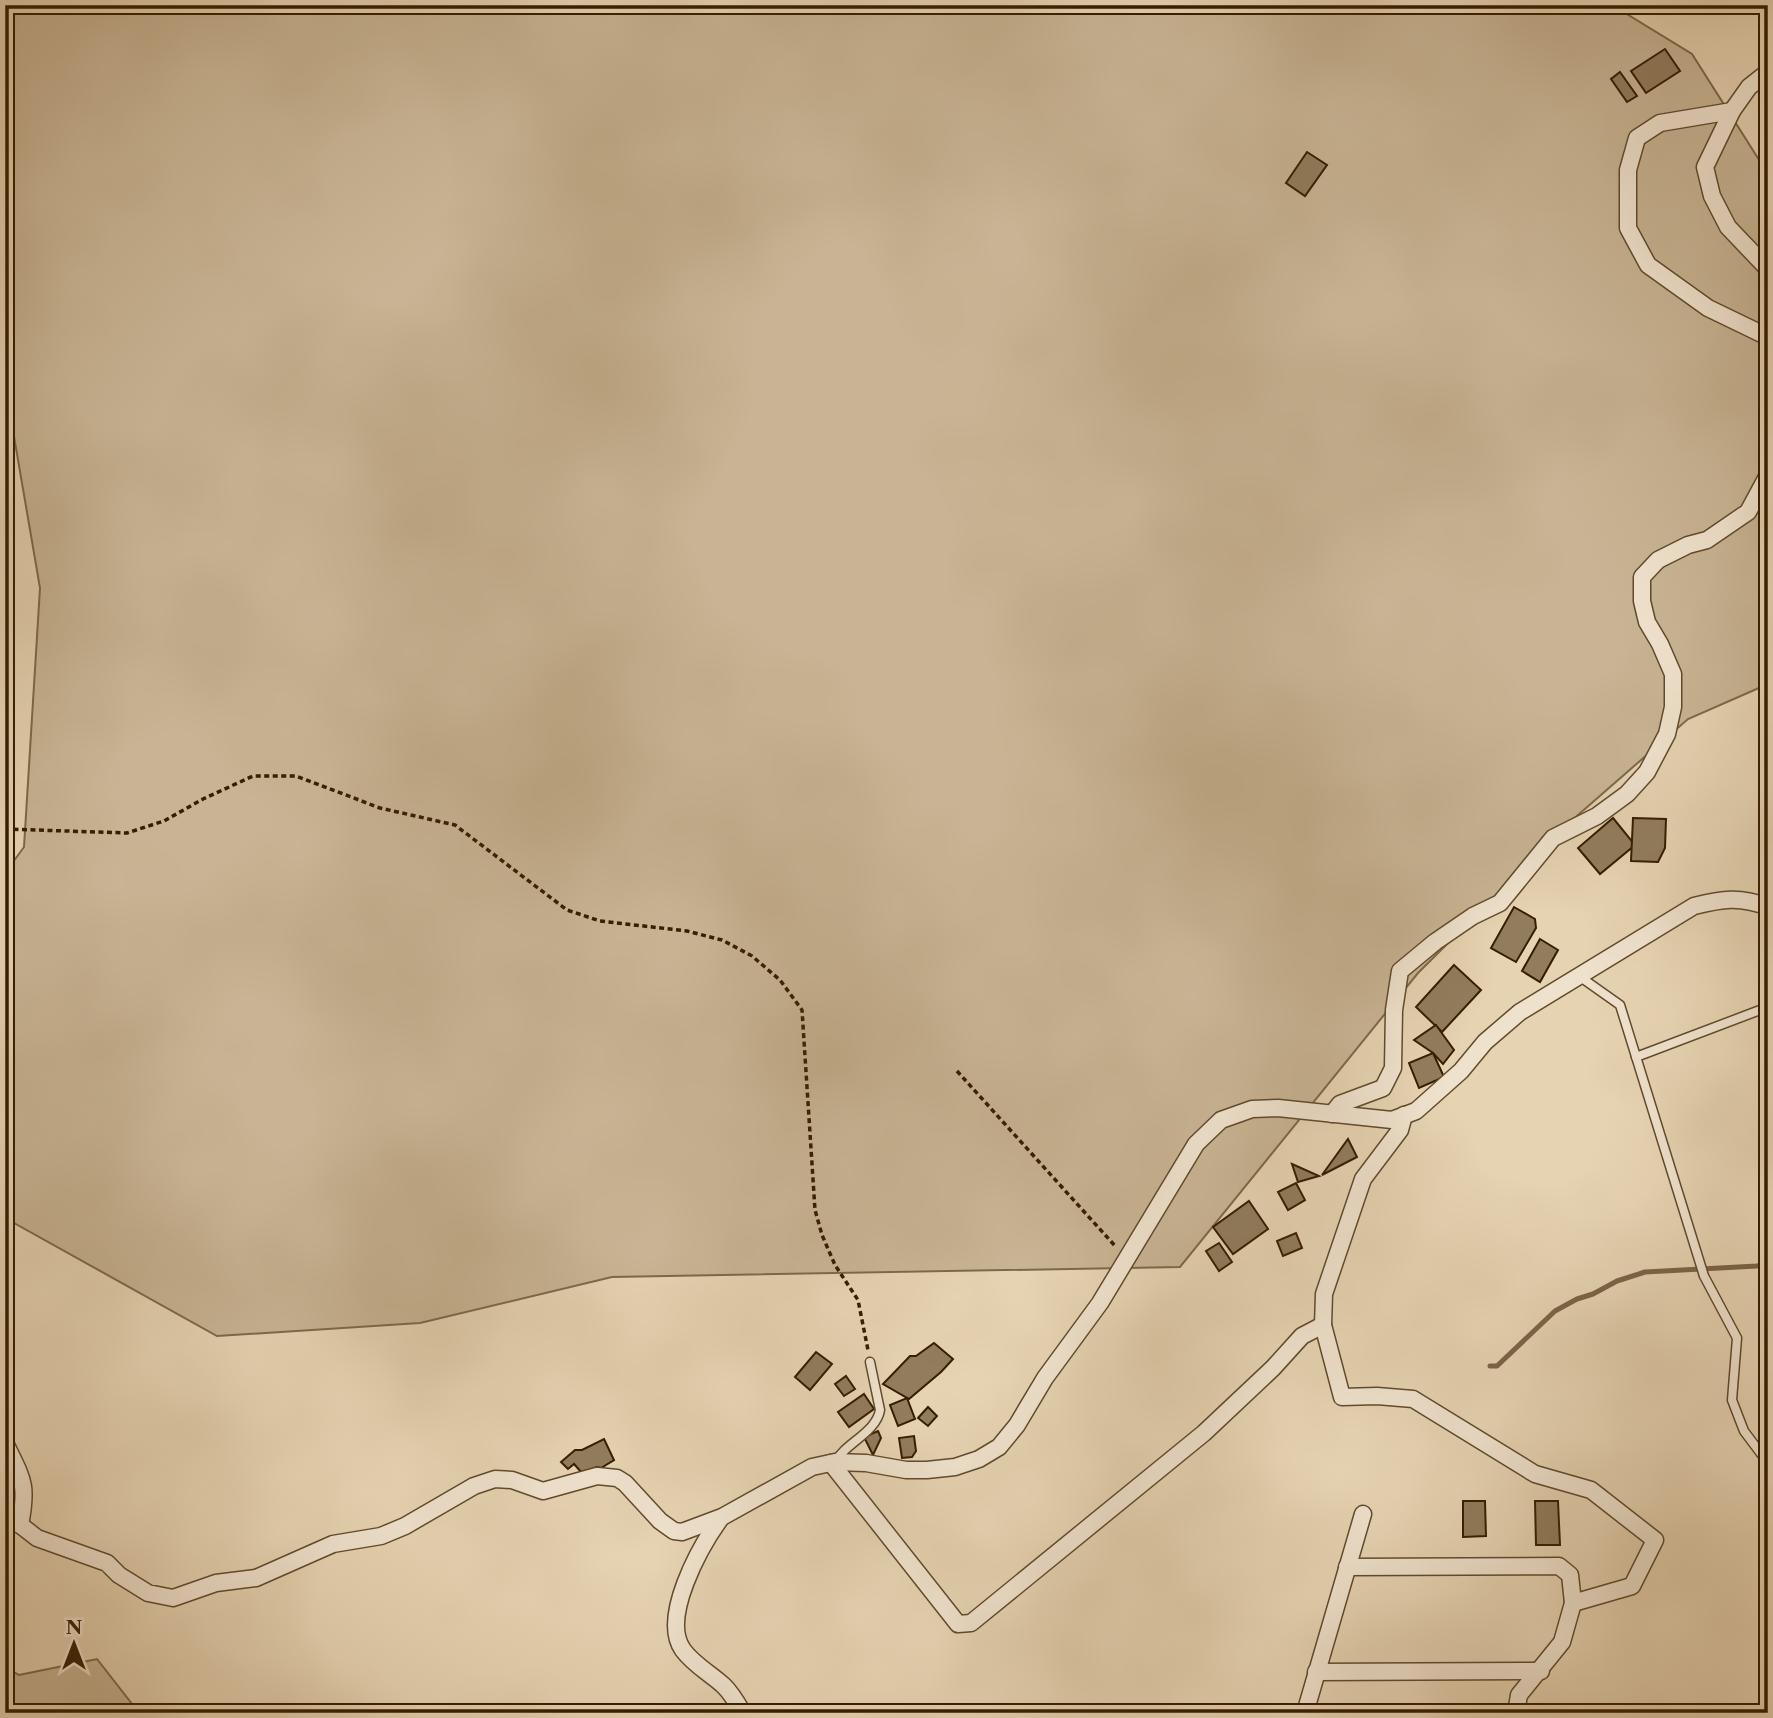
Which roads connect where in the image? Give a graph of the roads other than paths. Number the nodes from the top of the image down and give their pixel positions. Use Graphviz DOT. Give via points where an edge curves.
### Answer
graph roads {
  1 [pos="1768,72"];
  2 [pos="1732,111"];
  3 [pos="1768,269"];
  4 [pos="1768,337"];
  5 [pos="1768,475"];
  6 [pos="1768,907"];
  7 [pos="1579,976"];
  8 [pos="1768,1007"];
  9 [pos="1636,1057"];
  10 [pos="1332,1114"];
  11 [pos="1404,1115"];
  12 [pos="1323,1325"];
  13 [pos="870,1362"];
  14 [pos="5,1443"];
  15 [pos="1765,1459"];
  16 [pos="833,1463"];
  17 [pos="5,1513"];
  18 [pos="1363,1514"];
  19 [pos="722,1517"];
  20 [pos="20,1525"];
  21 [pos="1347,1567"];
  22 [pos="1573,1603"];
  23 [pos="1541,1671"];
  24 [pos="1316,1672"];
  25 [pos="743,1713"];
  26 [pos="1305,1713"];
  27 [pos="1516,1713"];
  1 -- 2 [label="street" via="1749,87"];
  2 -- 3 [label="street" via="1706,167 1712,196 1728,227"];
  2 -- 4 [label="street" via="1660,123 1637,138 1628,170 1628,228 1648,265 1708,308"];
  5 -- 10 [label="street" via="1748,512 1707,540 1658,560 1642,578 1647,622 1673,674 1667,734 1647,772 1597,816 1553,838 1500,903 1473,916 1400,971 1393,1068 1383,1088 1340,1104"];
  6 -- 7 [label="street" via="1748,899 1720,899 1693,906"];
  7 -- 9 [label="lane" via="1620,1005"];
  7 -- 11 [label="street" via="1520,1012 1416,1111"];
  8 -- 9 [label="lane"];
  9 -- 15 [label="lane" via="1704,1276 1737,1338 1732,1400 1744,1431"];
  10 -- 11 [label="street" via="1392,1119"];
  10 -- 16 [label="street" via="1252,1109 1221,1120 1196,1144 1100,1303 999,1447 955,1467 927,1470"];
  11 -- 12 [label="street" via="1401,1130 1363,1178 1324,1294"];
  12 -- 16 [label="street" via="1302,1336 1204,1433 971,1623 958,1624"];
  12 -- 22 [label="street" via="1342,1396 1413,1399 1535,1474 1591,1490 1655,1540 1632,1586"];
  13 -- 16 [label="lane" via="879,1417"];
  14 -- 20 [label="street" via="24,1483"];
  16 -- 19 [label="street" via="812,1467"];
  17 -- 20 [label="street"];
  18 -- 21 [label="street"];
  19 -- 20 [label="street" via="674,1531 625,1483 607,1475 543,1491 495,1479 381,1536 333,1544 256,1578 216,1583 173,1598 148,1593 107,1563 37,1538"];
  19 -- 25 [label="street" via="708,1536 681,1597 675,1632 684,1651 725,1687"];
  21 -- 22 [label="street" via="1559,1566 1570,1575"];
  21 -- 24 [label="street"];
  22 -- 23 [label="street" via="1562,1642"];
  23 -- 24 [label="street"];
  23 -- 27 [label="street" via="1519,1695"];
  24 -- 26 [label="street"];
}
